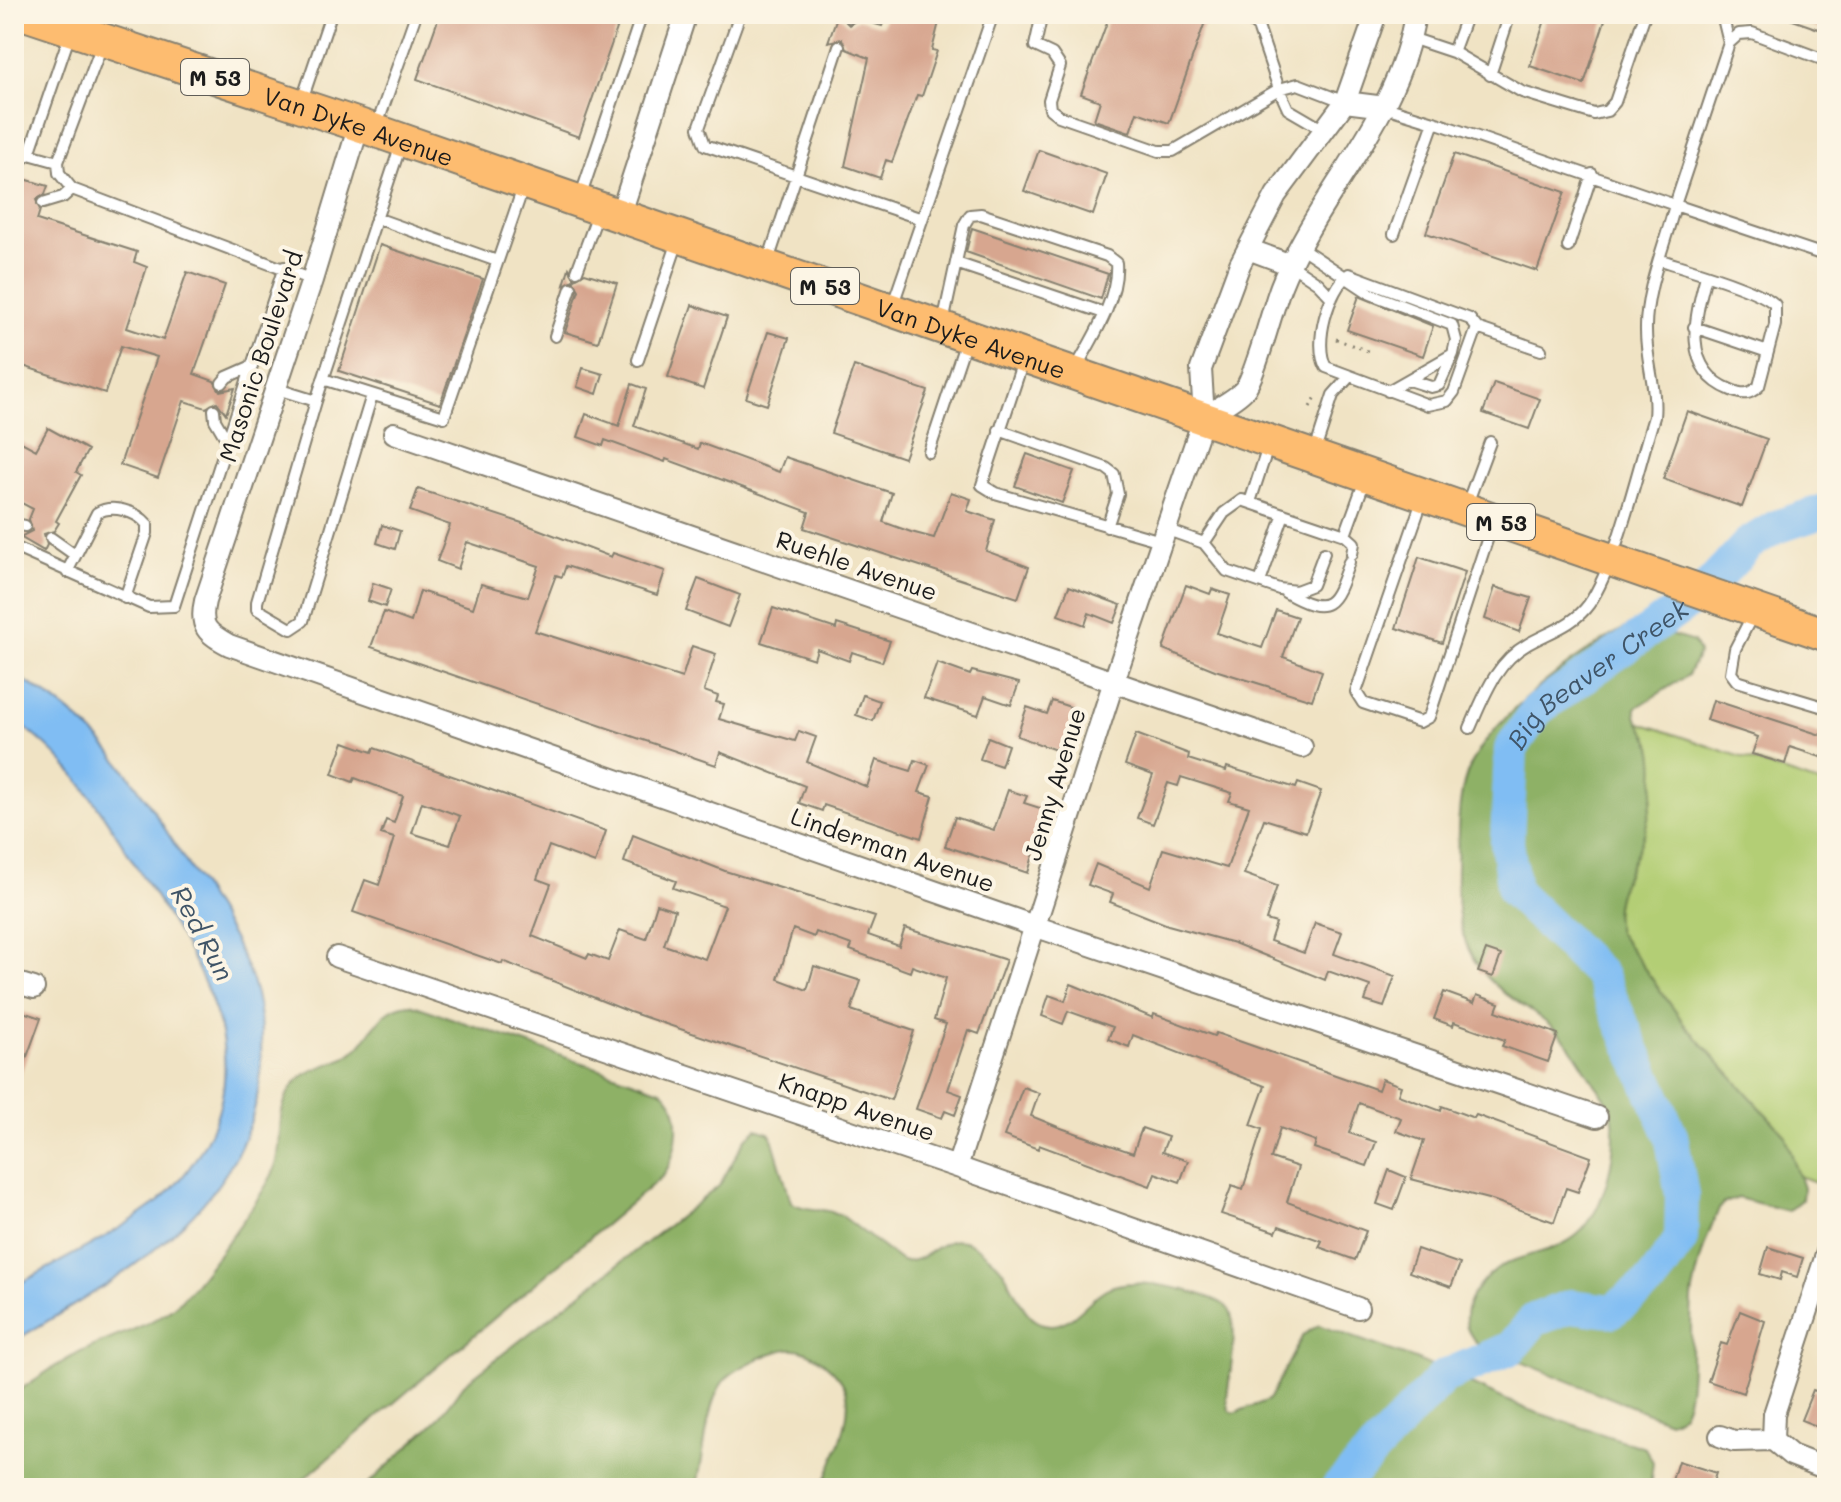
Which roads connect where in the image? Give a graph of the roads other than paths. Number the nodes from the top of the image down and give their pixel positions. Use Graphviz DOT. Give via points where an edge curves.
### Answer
graph roads {
  1 [pos="25,14"];
  2 [pos="331,14"];
  3 [pos="416,14"];
  4 [pos="642,14"];
  5 [pos="686,14"];
  6 [pos="740,14"];
  7 [pos="993,14"];
  8 [pos="1042,14"];
  9 [pos="1244,14"];
  10 [pos="1376,14"];
  11 [pos="1415,14"];
  12 [pos="1467,14"];
  13 [pos="1510,14"];
  14 [pos="1645,14"];
  15 [pos="1722,14"];
  16 [pos="71,30"];
  17 [pos="1411,38"];
  18 [pos="103,40"];
  19 [pos="1729,43"];
  20 [pos="839,46"];
  21 [pos="1453,52"];
  22 [pos="1827,61"];
  23 [pos="1490,75"];
  24 [pos="1279,89"];
  25 [pos="1345,102"];
  26 [pos="300,105"];
  27 [pos="1385,107"];
  28 [pos="1434,122"];
  29 [pos="1325,130"];
  30 [pos="379,132"];
  31 [pos="29,154"];
  32 [pos="58,162"];
  33 [pos="14,165"];
  34 [pos="1592,174"];
  35 [pos="796,176"];
  36 [pos="525,183"];
  37 [pos="72,189"];
  38 [pos="43,203"];
  39 [pos="1675,205"];
  40 [pos="600,209"];
  41 [pos="376,218"];
  42 [pos="922,219"];
  43 [pos="1394,234"];
  44 [pos="680,236"];
  45 [pos="1568,247"];
  46 [pos="1248,249"];
  47 [pos="1295,256"];
  48 [pos="1827,256"];
  49 [pos="1661,260"];
  50 [pos="497,261"];
  51 [pos="956,263"];
  52 [pos="766,266"];
  53 [pos="284,267"];
  54 [pos="577,271"];
  55 [pos="1706,276"];
  56 [pos="1344,278"];
  57 [pos="312,280"];
  58 [pos="571,288"];
  59 [pos="1332,298"];
  60 [pos="891,309"];
  61 [pos="1104,313"];
  62 [pos="1694,327"];
  63 [pos="1477,328"];
  64 [pos="955,331"];
  65 [pos="555,336"];
  66 [pos="1541,350"];
  67 [pos="1768,352"];
  68 [pos="1453,354"];
  69 [pos="1025,355"];
  70 [pos="638,360"];
  71 [pos="252,366"];
  72 [pos="1074,372"];
  73 [pos="1349,377"];
  74 [pos="323,379"];
  75 [pos="1409,380"];
  76 [pos="222,383"];
  77 [pos="277,389"];
  78 [pos="1388,391"];
  79 [pos="372,395"];
  80 [pos="316,401"];
  81 [pos="214,410"];
  82 [pos="1204,417"];
  83 [pos="999,430"];
  84 [pos="394,433"];
  85 [pos="1271,441"];
  86 [pos="228,442"];
  87 [pos="1490,442"];
  88 [pos="929,452"];
  89 [pos="1313,456"];
  90 [pos="1367,475"];
  91 [pos="1424,495"];
  92 [pos="1250,502"];
  93 [pos="1284,514"];
  94 [pos="1479,515"];
  95 [pos="1107,527"];
  96 [pos="1332,531"];
  97 [pos="1163,535"];
  98 [pos="1345,535"];
  99 [pos="51,538"];
  100 [pos="1204,543"];
  101 [pos="14,547"];
  102 [pos="75,555"];
  103 [pos="1609,560"];
  104 [pos="67,572"];
  105 [pos="1260,582"];
  106 [pos="1279,589"];
  107 [pos="125,598"];
  108 [pos="205,601"];
  109 [pos="1751,609"];
  110 [pos="1827,635"];
  111 [pos="1114,681"];
  112 [pos="1827,708"];
  113 [pos="1470,728"];
  114 [pos="1302,747"];
  115 [pos="1037,927"];
  116 [pos="337,957"];
  117 [pos="14,982"];
  118 [pos="34,988"];
  119 [pos="1597,1117"];
  120 [pos="957,1167"];
  121 [pos="1827,1252"];
  122 [pos="1358,1308"];
  123 [pos="1720,1436"];
  124 [pos="1773,1440"];
  125 [pos="1827,1469"];
  1 -- 16 [label="main road, Van Dyke Avenue / M 53"];
  2 -- 26 [label="lane"];
  3 -- 30 [label="lane"];
  4 -- 40 [label="lane"];
  5 -- 40 [label="street"];
  6 -- 35 [label="lane" via="700,137 715,149"];
  7 -- 42 [label="lane"];
  8 -- 24 [label="lane" via="1035,46 1052,54 1060,66 1050,109 1159,151 1184,146"];
  9 -- 24 [label="lane" via="1258,27"];
  10 -- 25 [label="street"];
  11 -- 17 [label="street"];
  12 -- 21 [label="lane"];
  13 -- 23 [label="lane"];
  14 -- 23 [label="lane" via="1615,102 1607,111 1594,114 1522,92"];
  15 -- 19 [label="lane"];
  16 -- 18 [label="main road, Van Dyke Avenue / M 53"];
  16 -- 31 [label="lane"];
  17 -- 21 [label="lane"];
  17 -- 27 [label="street"];
  18 -- 26 [label="main road, Van Dyke Avenue / M 53"];
  18 -- 32 [label="lane"];
  19 -- 22 [label="lane" via="1739,34 1752,33"];
  19 -- 39 [label="lane"];
  20 -- 35 [label="lane"];
  21 -- 23 [label="lane"];
  24 -- 25 [label="lane" via="1298,84"];
  24 -- 29 [label="lane" via="1288,109"];
  25 -- 27 [label="street"];
  25 -- 29 [label="street"];
  26 -- 30 [label="main road, Van Dyke Avenue / M 53"];
  27 -- 28 [label="lane"];
  27 -- 47 [label="street" via="1360,154 1317,211"];
  28 -- 34 [label="lane"];
  28 -- 43 [label="lane"];
  29 -- 46 [label="street" via="1276,195"];
  30 -- 36 [label="main road, Van Dyke Avenue / M 53"];
  30 -- 41 [label="lane" via="385,190"];
  30 -- 57 [label="street, Masonic Boulevard"];
  31 -- 32 [label="lane"];
  31 -- 33 [label="lane"];
  32 -- 37 [label="lane" via="59,173"];
  34 -- 39 [label="lane"];
  34 -- 45 [label="lane"];
  35 -- 42 [label="lane"];
  35 -- 52 [label="lane"];
  36 -- 40 [label="main road, Van Dyke Avenue / M 53"];
  36 -- 50 [label="lane"];
  37 -- 38 [label="lane"];
  37 -- 53 [label="lane"];
  39 -- 48 [label="lane"];
  39 -- 49 [label="lane"];
  40 -- 44 [label="main road, Van Dyke Avenue / M 53"];
  40 -- 54 [label="lane"];
  41 -- 50 [label="lane"];
  41 -- 74 [label="lane"];
  42 -- 60 [label="lane"];
  44 -- 52 [label="main road, Van Dyke Avenue / M 53"];
  44 -- 70 [label="lane"];
  46 -- 47 [label="street"];
  46 -- 82 [label="street" via="1201,369"];
  47 -- 56 [label="lane"];
  47 -- 59 [label="lane"];
  47 -- 82 [label="street" via="1246,389"];
  49 -- 55 [label="lane"];
  49 -- 103 [label="lane" via="1647,309 1654,417"];
  50 -- 79 [label="lane" via="444,417"];
  51 -- 61 [label="lane"];
  51 -- 61 [label="lane" via="964,225 970,215 981,214 1107,256 1116,263 1117,274"];
  51 -- 64 [label="lane"];
  52 -- 60 [label="main road, Van Dyke Avenue / M 53"];
  53 -- 57 [label="lane"];
  53 -- 71 [label="lane"];
  55 -- 62 [label="lane"];
  55 -- 67 [label="lane" via="1771,299 1775,325"];
  56 -- 59 [label="lane"];
  56 -- 63 [label="lane" via="1356,274 1463,314"];
  56 -- 68 [label="lane" via="1452,325"];
  57 -- 77 [label="street, Masonic Boulevard"];
  58 -- 65 [label="lane"];
  59 -- 73 [label="lane" via="1318,348 1326,367"];
  60 -- 64 [label="main road, Van Dyke Avenue / M 53"];
  61 -- 72 [label="lane"];
  62 -- 67 [label="lane"];
  62 -- 67 [label="lane" via="1704,371 1716,384 1742,394 1759,386"];
  63 -- 66 [label="lane"];
  63 -- 78 [label="lane" via="1447,401 1428,405"];
  64 -- 69 [label="main road, Van Dyke Avenue / M 53"];
  64 -- 88 [label="lane"];
  68 -- 75 [label="lane"];
  68 -- 75 [label="lane" via="1439,385"];
  69 -- 72 [label="main road, Van Dyke Avenue / M 53"];
  69 -- 83 [label="lane"];
  71 -- 76 [label="lane"];
  71 -- 86 [label="lane"];
  72 -- 82 [label="main road, Van Dyke Avenue / M 53"];
  73 -- 78 [label="lane"];
  73 -- 89 [label="lane" via="1333,395"];
  74 -- 79 [label="lane"];
  74 -- 80 [label="lane"];
  75 -- 78 [label="lane"];
  77 -- 80 [label="lane"];
  77 -- 108 [label="street, Masonic Boulevard"];
  79 -- 80 [label="lane" via="303,621 291,629 257,609 257,602"];
  81 -- 86 [label="lane"];
  82 -- 85 [label="main road, Van Dyke Avenue / M 53"];
  82 -- 97 [label="street, Jenny Avenue"];
  83 -- 95 [label="lane" via="1114,474 1118,494"];
  83 -- 95 [label="lane" via="982,480 985,489"];
  84 -- 111 [label="street, Ruehle Avenue"];
  85 -- 89 [label="main road, Van Dyke Avenue / M 53"];
  85 -- 92 [label="lane"];
  86 -- 107 [label="lane" via="174,606 149,607"];
  87 -- 94 [label="lane"];
  89 -- 90 [label="main road, Van Dyke Avenue / M 53"];
  90 -- 91 [label="main road, Van Dyke Avenue / M 53"];
  90 -- 98 [label="lane"];
  91 -- 94 [label="main road, Van Dyke Avenue / M 53"];
  91 -- 94 [label="lane" via="1356,692 1363,703 1420,722 1429,717"];
  92 -- 93 [label="lane"];
  92 -- 100 [label="lane" via="1233,503"];
  93 -- 96 [label="lane"];
  93 -- 105 [label="lane"];
  94 -- 103 [label="main road, Van Dyke Avenue / M 53"];
  95 -- 97 [label="lane"];
  96 -- 98 [label="lane"];
  96 -- 106 [label="lane" via="1312,585 1296,591"];
  97 -- 100 [label="lane"];
  97 -- 111 [label="street, Jenny Avenue"];
  98 -- 106 [label="lane" via="1354,543 1351,558 1329,605 1311,605"];
  99 -- 102 [label="lane"];
  100 -- 105 [label="lane" via="1227,571"];
  101 -- 104 [label="lane"];
  102 -- 104 [label="lane"];
  102 -- 107 [label="lane" via="97,513 105,508 142,518 147,533"];
  103 -- 109 [label="main road, Van Dyke Avenue / M 53"];
  103 -- 113 [label="lane" via="1589,604 1561,629 1526,645 1499,666"];
  104 -- 107 [label="lane"];
  105 -- 106 [label="lane"];
  108 -- 115 [label="street, Linderman Avenue" via="201,620 207,633 229,645"];
  109 -- 110 [label="main road, Van Dyke Avenue / M 53"];
  109 -- 112 [label="lane" via="1735,649 1731,673 1737,681"];
  111 -- 114 [label="street, Ruehle Avenue"];
  111 -- 115 [label="street, Jenny Avenue"];
  115 -- 119 [label="street, Linderman Avenue"];
  115 -- 120 [label="street, Jenny Avenue"];
  116 -- 120 [label="street, Knapp Avenue"];
  117 -- 118 [label="street"];
  120 -- 122 [label="street, Knapp Avenue"];
  121 -- 124 [label="street" via="1774,1414"];
  123 -- 124 [label="street"];
  124 -- 125 [label="street" via="1791,1455"];
}
